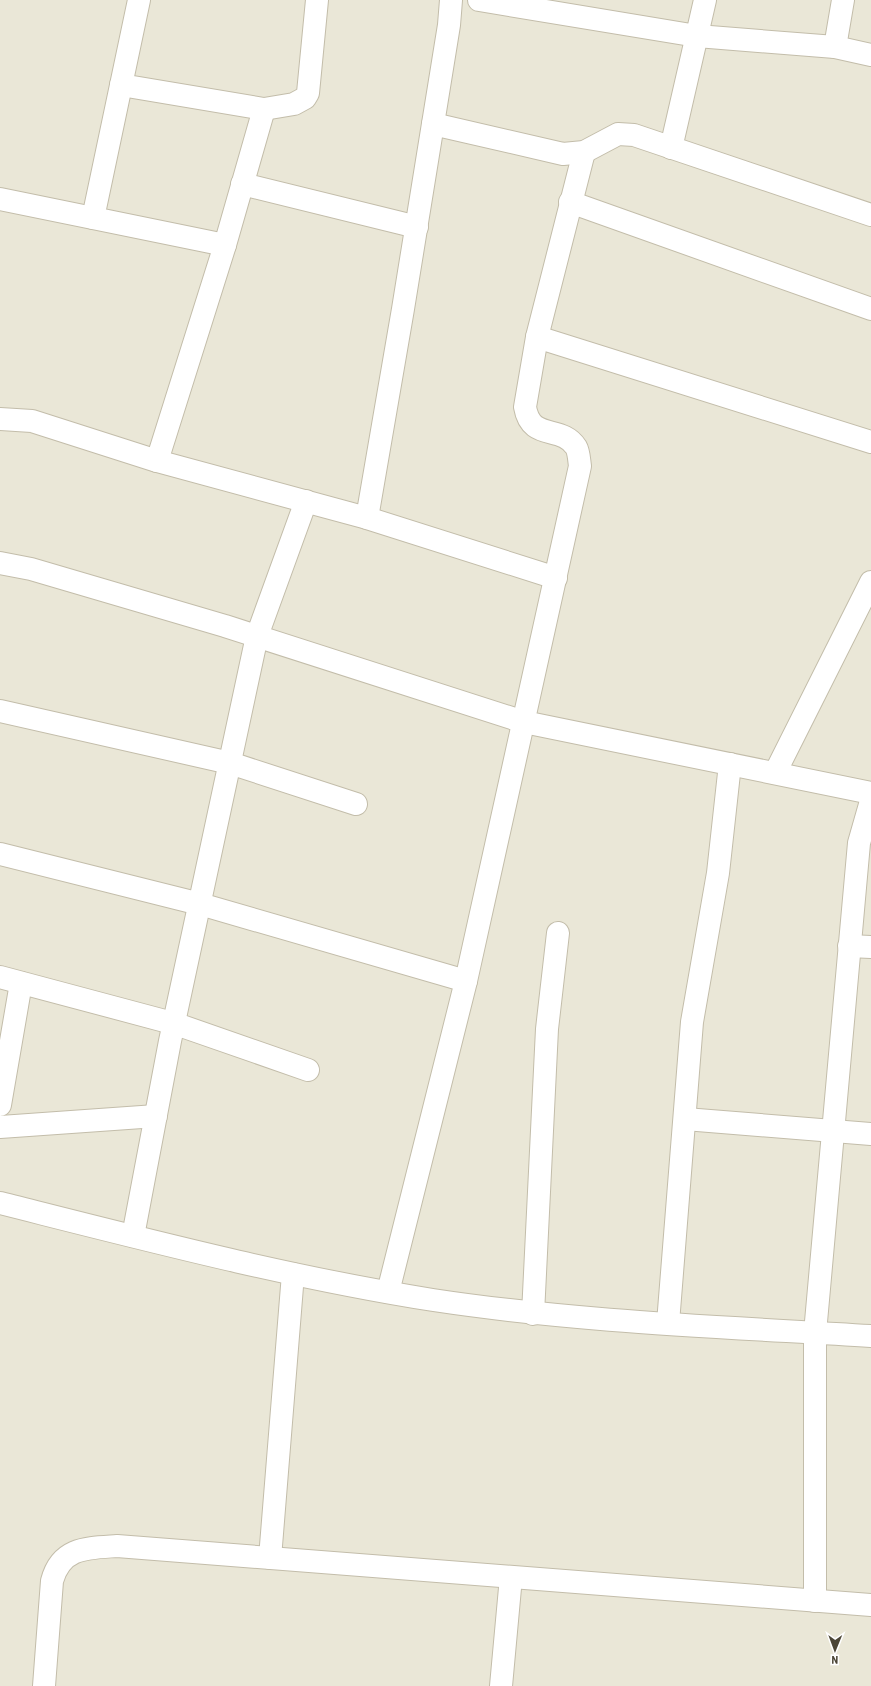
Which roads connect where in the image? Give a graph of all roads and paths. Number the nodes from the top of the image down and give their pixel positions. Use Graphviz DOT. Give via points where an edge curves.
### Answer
graph roads {
  1 [pos="138,0"];
  2 [pos="317,0"];
  3 [pos="451,0"];
  4 [pos="479,0"];
  5 [pos="706,0"];
  6 [pos="843,0"];
  7 [pos="577,8"];
  8 [pos="697,36"];
  9 [pos="835,47"];
  10 [pos="871,55"];
  11 [pos="121,85"];
  12 [pos="264,109"];
  13 [pos="433,124"];
  14 [pos="671,148"];
  15 [pos="584,152"];
  16 [pos="242,184"];
  17 [pos="0,199"];
  18 [pos="570,202"];
  19 [pos="871,215"];
  20 [pos="93,218"];
  21 [pos="417,227"];
  22 [pos="225,245"];
  23 [pos="871,309"];
  24 [pos="537,336"];
  25 [pos="0,419"];
  26 [pos="871,442"];
  27 [pos="157,461"];
  28 [pos="306,501"];
  29 [pos="366,518"];
  30 [pos="0,563"];
  31 [pos="556,578"];
  32 [pos="871,582"];
  33 [pos="257,636"];
  34 [pos="0,711"];
  35 [pos="524,722"];
  36 [pos="230,763"];
  37 [pos="730,764"];
  38 [pos="775,773"];
  39 [pos="871,792"];
  40 [pos="871,801"];
  41 [pos="356,804"];
  42 [pos="0,854"];
  43 [pos="200,904"];
  44 [pos="558,933"];
  45 [pos="849,946"];
  46 [pos="871,947"];
  47 [pos="0,977"];
  48 [pos="466,981"];
  49 [pos="22,983"];
  50 [pos="176,1024"];
  51 [pos="308,1070"];
  52 [pos="0,1105"];
  53 [pos="156,1116"];
  54 [pos="685,1119"];
  55 [pos="0,1127"];
  56 [pos="832,1131"];
  57 [pos="871,1134"];
  58 [pos="0,1203"];
  59 [pos="134,1236"];
  60 [pos="293,1274"];
  61 [pos="388,1292"];
  62 [pos="533,1314"];
  63 [pos="668,1323"];
  64 [pos="815,1333"];
  65 [pos="871,1336"];
  66 [pos="270,1558"];
  67 [pos="511,1577"];
  68 [pos="815,1601"];
  69 [pos="871,1605"];
  70 [pos="44,1686"];
  71 [pos="501,1686"];
  1 -- 11 [label="street"];
  2 -- 12 [label="street" via="306,98 294,104"];
  3 -- 13 [label="street"];
  4 -- 7 [label="street"];
  5 -- 8 [label="street"];
  6 -- 9 [label="street"];
  7 -- 8 [label="street"];
  8 -- 9 [label="street"];
  8 -- 14 [label="street"];
  9 -- 10 [label="street"];
  11 -- 12 [label="street"];
  11 -- 20 [label="street"];
  12 -- 16 [label="street"];
  13 -- 15 [label="street" via="563,154"];
  13 -- 21 [label="street"];
  14 -- 15 [label="street" via="634,135 618,134"];
  14 -- 19 [label="street"];
  15 -- 18 [label="street"];
  16 -- 21 [label="street"];
  16 -- 22 [label="street"];
  17 -- 20 [label="street"];
  18 -- 23 [label="street"];
  18 -- 24 [label="street"];
  20 -- 22 [label="street"];
  21 -- 29 [label="street"];
  22 -- 27 [label="street"];
  24 -- 26 [label="street"];
  24 -- 31 [label="street" via="525,407 527,417 531,424 543,431 564,436 576,447 580,466"];
  25 -- 27 [label="street" via="32,421"];
  27 -- 28 [label="street"];
  28 -- 29 [label="street"];
  28 -- 33 [label="street"];
  29 -- 31 [label="street"];
  30 -- 33 [label="street" via="31,569"];
  31 -- 35 [label="street"];
  32 -- 38 [label="street"];
  33 -- 35 [label="street"];
  33 -- 36 [label="street"];
  34 -- 36 [label="street"];
  35 -- 37 [label="street"];
  35 -- 48 [label="street"];
  36 -- 41 [label="street"];
  36 -- 43 [label="street"];
  37 -- 38 [label="street"];
  37 -- 54 [label="street" via="718,873 692,1022"];
  38 -- 39 [label="street"];
  40 -- 45 [label="street" via="859,843"];
  42 -- 43 [label="street"];
  43 -- 48 [label="street"];
  43 -- 50 [label="street"];
  44 -- 62 [label="street" via="547,1029"];
  45 -- 46 [label="street"];
  45 -- 56 [label="street"];
  47 -- 49 [label="street"];
  48 -- 61 [label="street"];
  49 -- 50 [label="street"];
  49 -- 52 [label="street"];
  50 -- 51 [label="street"];
  50 -- 53 [label="street" via="170,1041"];
  53 -- 55 [label="street"];
  53 -- 59 [label="street"];
  54 -- 56 [label="street"];
  54 -- 63 [label="street"];
  56 -- 57 [label="street"];
  56 -- 64 [label="street"];
  58 -- 59 [label="street"];
  59 -- 60 [label="street"];
  60 -- 61 [label="street"];
  60 -- 66 [label="street"];
  61 -- 62 [label="street"];
  62 -- 63 [label="street"];
  63 -- 64 [label="street"];
  64 -- 65 [label="street"];
  64 -- 68 [label="street"];
  66 -- 67 [label="street"];
  66 -- 70 [label="street" via="117,1546 86,1548 63,1559 55,1568 52,1581"];
  67 -- 68 [label="street"];
  67 -- 71 [label="street"];
  68 -- 69 [label="street"];
}
